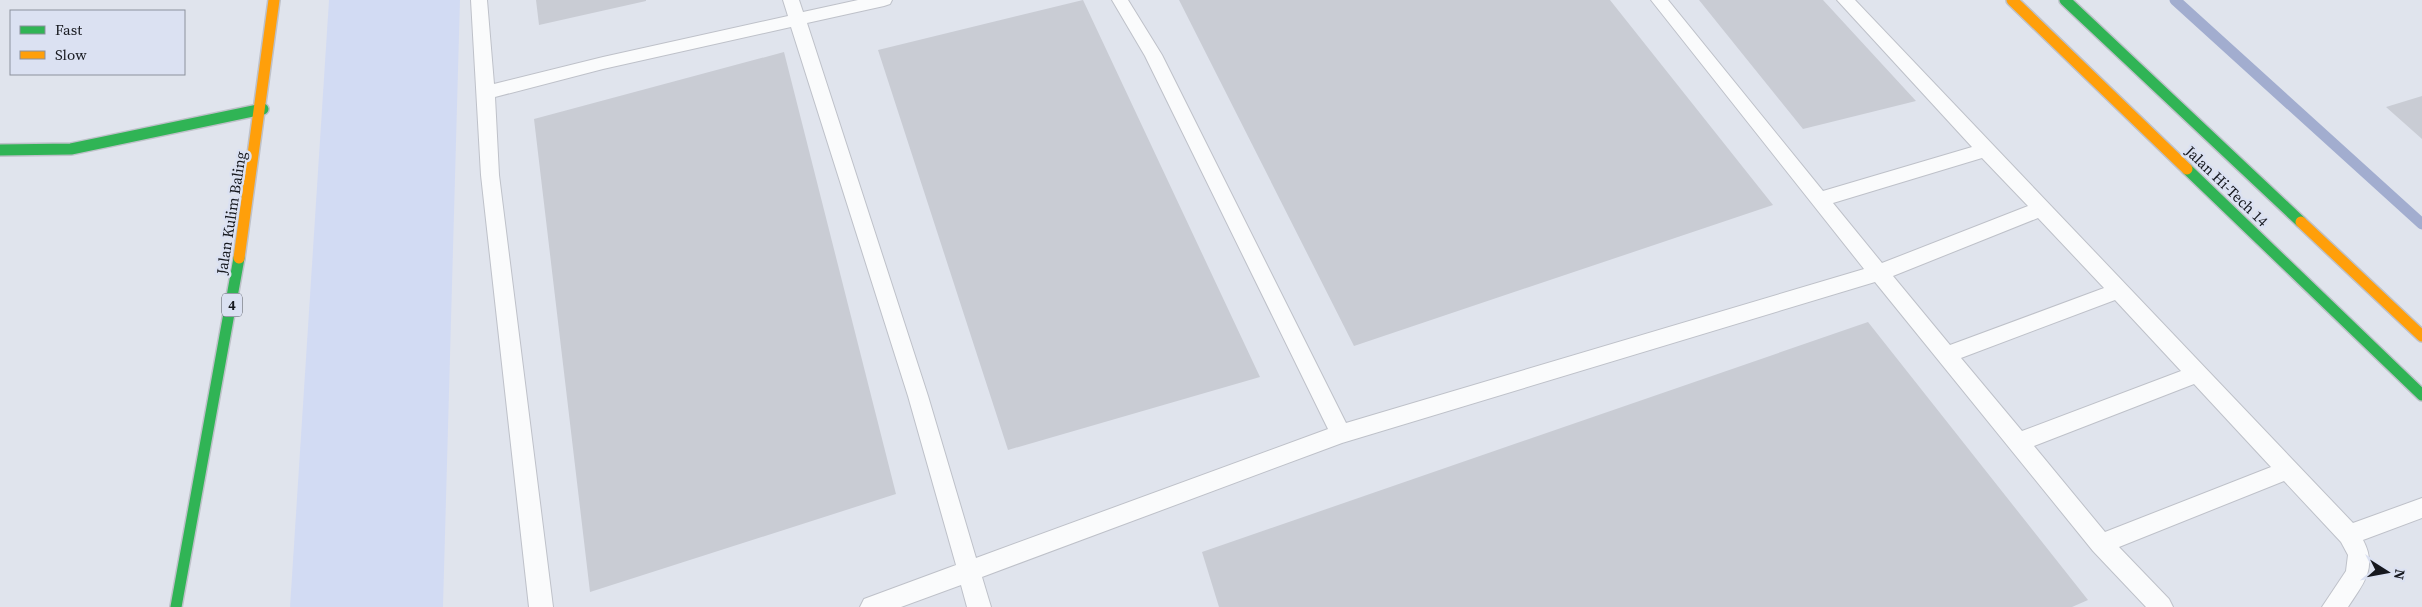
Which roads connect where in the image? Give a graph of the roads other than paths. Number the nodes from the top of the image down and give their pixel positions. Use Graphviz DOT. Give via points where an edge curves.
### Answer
graph roads {
  1 [pos="274,0"];
  2 [pos="479,0"];
  3 [pos="790,0"];
  4 [pos="884,0"];
  5 [pos="1120,0"];
  6 [pos="1660,0"];
  7 [pos="1845,0"];
  8 [pos="2012,0"];
  9 [pos="2065,0"];
  10 [pos="797,19"];
  11 [pos="486,93"];
  12 [pos="262,109"];
  13 [pos="0,150"];
  14 [pos="1985,150"];
  15 [pos="1819,200"];
  16 [pos="2041,209"];
  17 [pos="1878,273"];
  18 [pos="2118,291"];
  19 [pos="2422,336"];
  20 [pos="1946,355"];
  21 [pos="2197,374"];
  22 [pos="2422,395"];
  23 [pos="1341,434"];
  24 [pos="2018,442"];
  25 [pos="2287,470"];
  26 [pos="2422,508"];
  27 [pos="2349,535"];
  28 [pos="2101,544"];
  29 [pos="968,571"];
  30 [pos="176,607"];
  31 [pos="541,607"];
  32 [pos="872,607"];
  33 [pos="979,607"];
  34 [pos="2161,607"];
  35 [pos="2334,607"];
  1 -- 12 [label="street, Jalan Kulim Baling / 4"];
  2 -- 11 [label="lane"];
  3 -- 10 [label="lane"];
  4 -- 10 [label="lane"];
  5 -- 23 [label="lane" via="1153,55"];
  6 -- 15 [label="lane"];
  7 -- 14 [label="lane"];
  8 -- 22 [label="street, Jalan Hi-Tech 14"];
  9 -- 19 [label="street, Jalan Hi-Tech 14"];
  10 -- 11 [label="lane"];
  10 -- 29 [label="lane" via="918,396"];
  11 -- 31 [label="lane" via="490,175"];
  12 -- 13 [label="street" via="70,149"];
  12 -- 30 [label="street, Jalan Kulim Baling / 4" via="223,365"];
  14 -- 15 [label="lane"];
  14 -- 16 [label="lane"];
  15 -- 17 [label="lane"];
  16 -- 17 [label="lane"];
  16 -- 18 [label="lane"];
  17 -- 20 [label="lane"];
  17 -- 23 [label="lane"];
  18 -- 20 [label="lane"];
  18 -- 21 [label="lane"];
  20 -- 24 [label="lane"];
  21 -- 24 [label="lane"];
  21 -- 25 [label="lane"];
  23 -- 29 [label="lane"];
  24 -- 28 [label="lane"];
  25 -- 27 [label="lane"];
  25 -- 28 [label="lane"];
  26 -- 27 [label="lane"];
  27 -- 35 [label="lane" via="2359,554 2357,574"];
  28 -- 34 [label="lane"];
  29 -- 32 [label="lane"];
  29 -- 33 [label="lane"];
}
